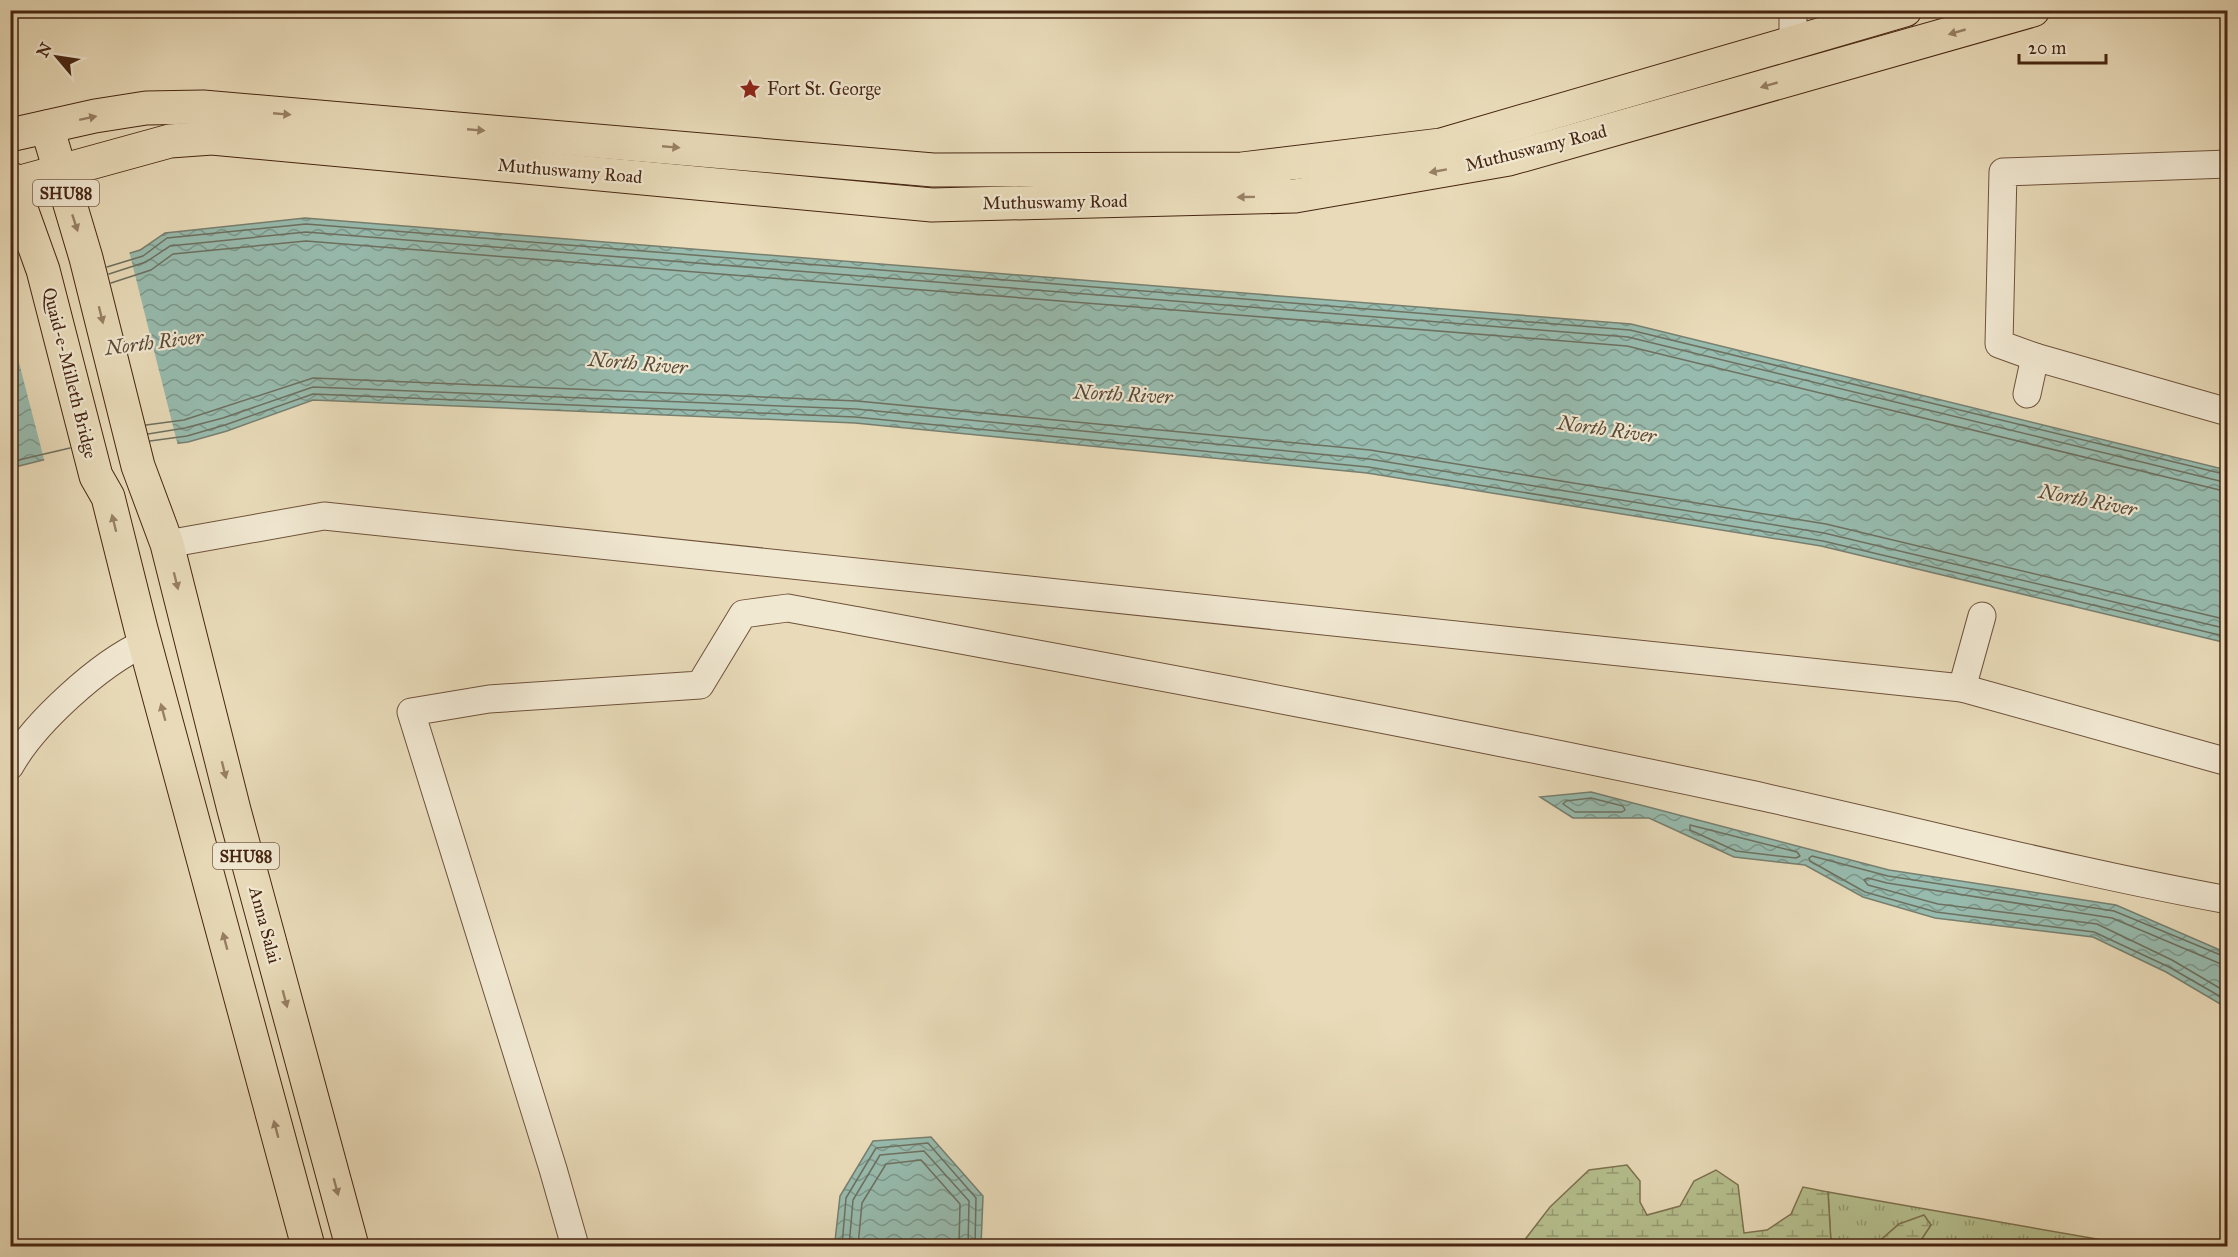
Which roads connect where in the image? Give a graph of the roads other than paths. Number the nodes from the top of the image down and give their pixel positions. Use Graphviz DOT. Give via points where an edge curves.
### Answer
graph roads {
  1 [pos="1793,10"];
  2 [pos="1905,10"];
  3 [pos="2033,10"];
  4 [pos="1793,43"];
  5 [pos="47,127"];
  6 [pos="10,135"];
  7 [pos="2228,164"];
  8 [pos="60,173"];
  9 [pos="11,182"];
  10 [pos="44,270"];
  11 [pos="2035,357"];
  12 [pos="2027,394"];
  13 [pos="2228,412"];
  14 [pos="167,544"];
  15 [pos="1982,616"];
  16 [pos="145,643"];
  17 [pos="1962,688"];
  18 [pos="2228,762"];
  19 [pos="10,766"];
  20 [pos="2228,900"];
  21 [pos="308,1246"];
  22 [pos="352,1246"];
  23 [pos="575,1246"];
  1 -- 4 [label="street"];
  2 -- 4 [label="main road, Muthuswamy Road"];
  3 -- 8 [label="main road, Muthuswamy Road, one-way" via="1509,159 1295,196 932,205 212,138 170,141"];
  5 -- 4 [label="main road, Muthuswamy Road, one-way" via="146,108 203,107 933,170 1242,169 1441,145"];
  5 -- 6 [label="main road, Muthuswamy Road"];
  5 -- 8 [label="main road, SHU88"];
  7 -- 11 [label="street" via="2003,172 1999,345"];
  8 -- 9 [label="main road, Muthuswamy Road"];
  8 -- 14 [label="main road, Anna Salai / SHU88, one-way" via="86,258 138,465"];
  9 -- 10 [label="main road, Muthuswamy Road / SHU88"];
  16 -- 10 [label="main road, Quaid-e-Milleth Bridge / SHU88, one-way" via="108,497 96,477"];
  11 -- 12 [label="street"];
  11 -- 13 [label="street"];
  14 -- 17 [label="street" via="324,516"];
  14 -- 22 [label="main road, Anna Salai / SHU88, one-way"];
  15 -- 17 [label="street"];
  16 -- 19 [label="street" via="119,656 89,680 34,733"];
  21 -- 16 [label="main road, SHU88, one-way"];
  17 -- 18 [label="street"];
  20 -- 23 [label="street" via="1746,793 1283,700 788,608 743,614 700,685 489,699 411,712"];
}
